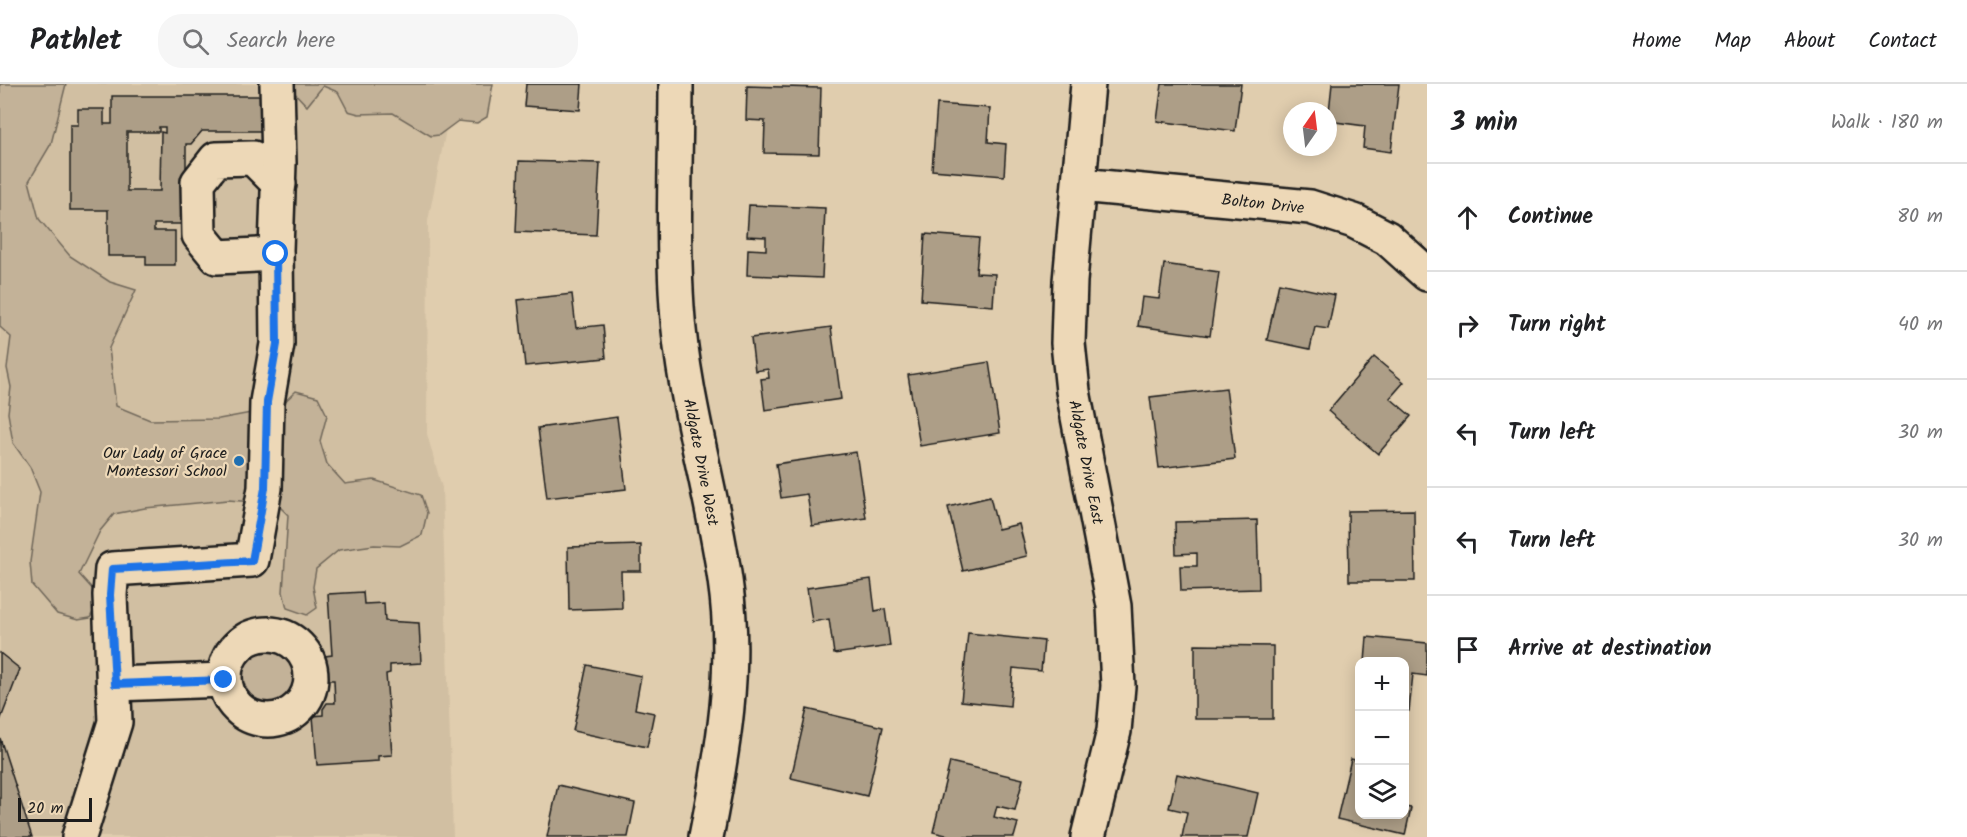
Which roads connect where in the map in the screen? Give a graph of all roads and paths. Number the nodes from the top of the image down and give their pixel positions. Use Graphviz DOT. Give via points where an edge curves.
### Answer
graph roads {
  1 [pos="277,84"];
  2 [pos="676,84"];
  3 [pos="1088,84"];
  4 [pos="279,184"];
  5 [pos="1080,185"];
  6 [pos="276,254"];
  7 [pos="1427,274"];
  8 [pos="224,680"];
  9 [pos="115,684"];
  10 [pos="79,837"];
  11 [pos="706,837"];
  12 [pos="1088,837"];
  1 -- 4 [label="street"];
  2 -- 11 [label="street, Aldgate Drive West" via="677,307 687,381 726,581 731,682 724,748"];
  3 -- 5 [label="street, Aldgate Drive East"];
  4 -- 6 [label="street"];
  4 -- 6 [label="street" via="253,158 216,159 198,182 199,235 217,256"];
  5 -- 7 [label="street, Bolton Drive" via="1310,207 1354,221 1387,238"];
  5 -- 12 [label="street, Aldgate Drive East" via="1068,343 1073,391 1114,606 1118,686 1114,731"];
  6 -- 9 [label="street" via="277,344 267,402 265,488 252,561 112,569"];
  8 -- 9 [label="street"];
  9 -- 10 [label="street" via="115,722"];
}
